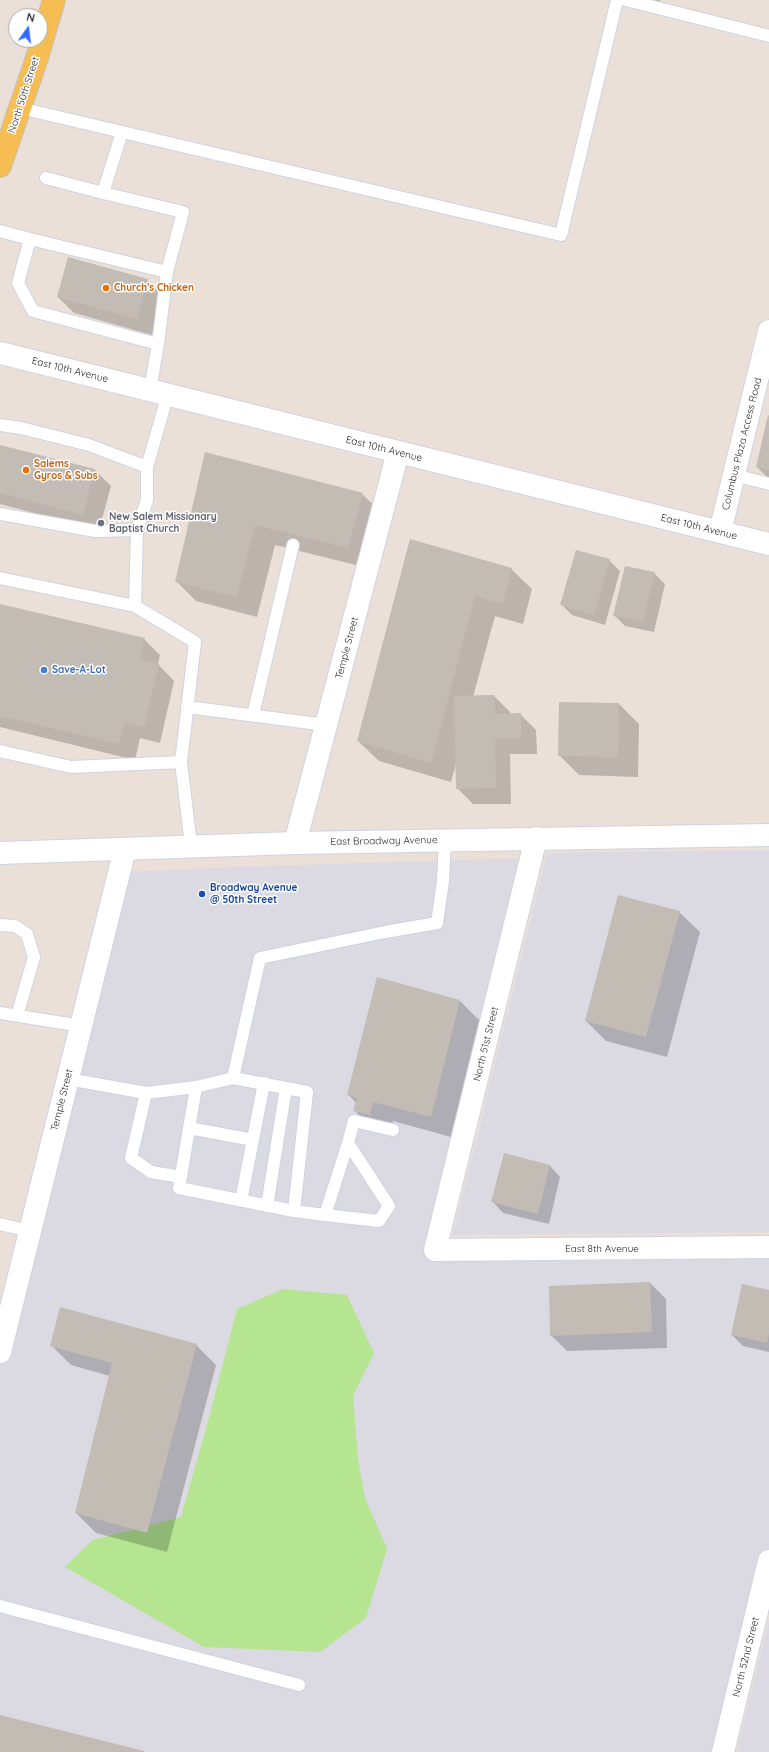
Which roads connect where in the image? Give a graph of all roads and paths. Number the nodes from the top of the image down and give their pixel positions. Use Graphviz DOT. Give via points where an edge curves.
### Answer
graph roads {
  1 [pos="54,0"];
  2 [pos="617,0"];
  3 [pos="626,0"];
  4 [pos="660,4"];
  5 [pos="769,36"];
  6 [pos="20,108"];
  7 [pos="122,132"];
  8 [pos="0,166"];
  9 [pos="46,178"];
  10 [pos="103,193"];
  11 [pos="0,231"];
  12 [pos="30,239"];
  13 [pos="167,272"];
  14 [pos="769,331"];
  15 [pos="158,344"];
  16 [pos="0,353"];
  17 [pos="159,392"];
  18 [pos="0,425"];
  19 [pos="398,452"];
  20 [pos="147,467"];
  21 [pos="734,475"];
  22 [pos="769,484"];
  23 [pos="0,514"];
  24 [pos="137,530"];
  25 [pos="720,532"];
  26 [pos="769,544"];
  27 [pos="293,545"];
  28 [pos="0,578"];
  29 [pos="135,606"];
  30 [pos="187,707"];
  31 [pos="253,715"];
  32 [pos="326,725"];
  33 [pos="0,751"];
  34 [pos="181,762"];
  35 [pos="769,835"];
  36 [pos="536,838"];
  37 [pos="445,840"];
  38 [pos="295,843"];
  39 [pos="191,846"];
  40 [pos="125,849"];
  41 [pos="0,853"];
  42 [pos="0,925"];
  43 [pos="0,1013"];
  44 [pos="17,1016"];
  45 [pos="81,1026"];
  46 [pos="233,1078"];
  47 [pos="68,1079"];
  48 [pos="264,1083"];
  49 [pos="196,1086"];
  50 [pos="286,1088"];
  51 [pos="146,1093"];
  52 [pos="189,1128"];
  53 [pos="393,1130"];
  54 [pos="252,1140"];
  55 [pos="348,1143"];
  56 [pos="181,1177"];
  57 [pos="241,1201"];
  58 [pos="267,1206"];
  59 [pos="294,1211"];
  60 [pos="325,1215"];
  61 [pos="0,1224"];
  62 [pos="30,1231"];
  63 [pos="769,1247"];
  64 [pos="435,1250"];
  65 [pos="0,1352"];
  66 [pos="769,1561"];
  67 [pos="0,1606"];
  68 [pos="299,1685"];
  69 [pos="723,1752"];
  1 -- 6 [label="main road, North 50th Street"];
  2 -- 7 [label="lane" via="561,235"];
  3 -- 4 [label="lane"];
  4 -- 5 [label="lane"];
  6 -- 7 [label="lane"];
  6 -- 8 [label="main road, North 50th Street"];
  7 -- 10 [label="lane"];
  9 -- 10 [label="lane"];
  10 -- 13 [label="lane" via="183,212"];
  11 -- 12 [label="lane"];
  12 -- 13 [label="lane"];
  12 -- 15 [label="lane" via="18,284 33,311"];
  13 -- 15 [label="lane"];
  14 -- 21 [label="street, Columbus Plaza Access Road"];
  15 -- 17 [label="lane"];
  16 -- 17 [label="street, East 10th Avenue"];
  17 -- 19 [label="street, East 10th Avenue"];
  17 -- 20 [label="lane"];
  18 -- 20 [label="lane" via="89,445"];
  19 -- 25 [label="street, East 10th Avenue"];
  19 -- 32 [label="street, Temple Street"];
  20 -- 24 [label="lane" via="147,500"];
  21 -- 22 [label="lane"];
  21 -- 25 [label="street, Columbus Plaza Access Road"];
  23 -- 24 [label="lane" via="95,531"];
  24 -- 29 [label="lane"];
  25 -- 26 [label="street, East 10th Avenue"];
  27 -- 31 [label="lane"];
  28 -- 29 [label="lane"];
  29 -- 30 [label="lane" via="194,642"];
  30 -- 31 [label="lane"];
  30 -- 34 [label="lane"];
  31 -- 32 [label="lane"];
  32 -- 38 [label="street, Temple Street"];
  33 -- 34 [label="lane" via="71,767"];
  34 -- 39 [label="lane"];
  35 -- 36 [label="street, East Broadway Avenue"];
  36 -- 37 [label="street, East Broadway Avenue"];
  36 -- 64 [label="street, North 51st Street"];
  37 -- 38 [label="street, East Broadway Avenue"];
  37 -- 46 [label="lane" via="437,923 260,958"];
  38 -- 39 [label="street, East Broadway Avenue"];
  39 -- 40 [label="street, East Broadway Avenue"];
  40 -- 41 [label="street, East Broadway Avenue"];
  40 -- 45 [label="street, Temple Street"];
  42 -- 44 [label="lane" via="16,926 27,934 34,957"];
  43 -- 44 [label="lane"];
  44 -- 45 [label="lane"];
  45 -- 47 [label="street, Temple Street"];
  46 -- 48 [label="lane"];
  46 -- 49 [label="lane"];
  47 -- 51 [label="lane"];
  47 -- 62 [label="street, Temple Street"];
  48 -- 50 [label="lane"];
  48 -- 54 [label="lane"];
  49 -- 51 [label="lane"];
  49 -- 52 [label="lane"];
  50 -- 58 [label="lane"];
  50 -- 59 [label="lane" via="307,1092"];
  51 -- 56 [label="lane" via="131,1158 152,1172"];
  52 -- 54 [label="lane"];
  52 -- 56 [label="lane"];
  53 -- 55 [label="lane" via="354,1120"];
  54 -- 57 [label="lane"];
  55 -- 60 [label="lane"];
  55 -- 60 [label="lane" via="389,1206 379,1221"];
  56 -- 57 [label="lane" via="179,1188"];
  57 -- 58 [label="lane"];
  58 -- 59 [label="lane"];
  59 -- 60 [label="lane"];
  61 -- 62 [label="lane"];
  62 -- 65 [label="street, Temple Street"];
  63 -- 64 [label="street, East 8th Avenue"];
  66 -- 69 [label="street, North 52nd Street"];
  67 -- 68 [label="lane"];
}
